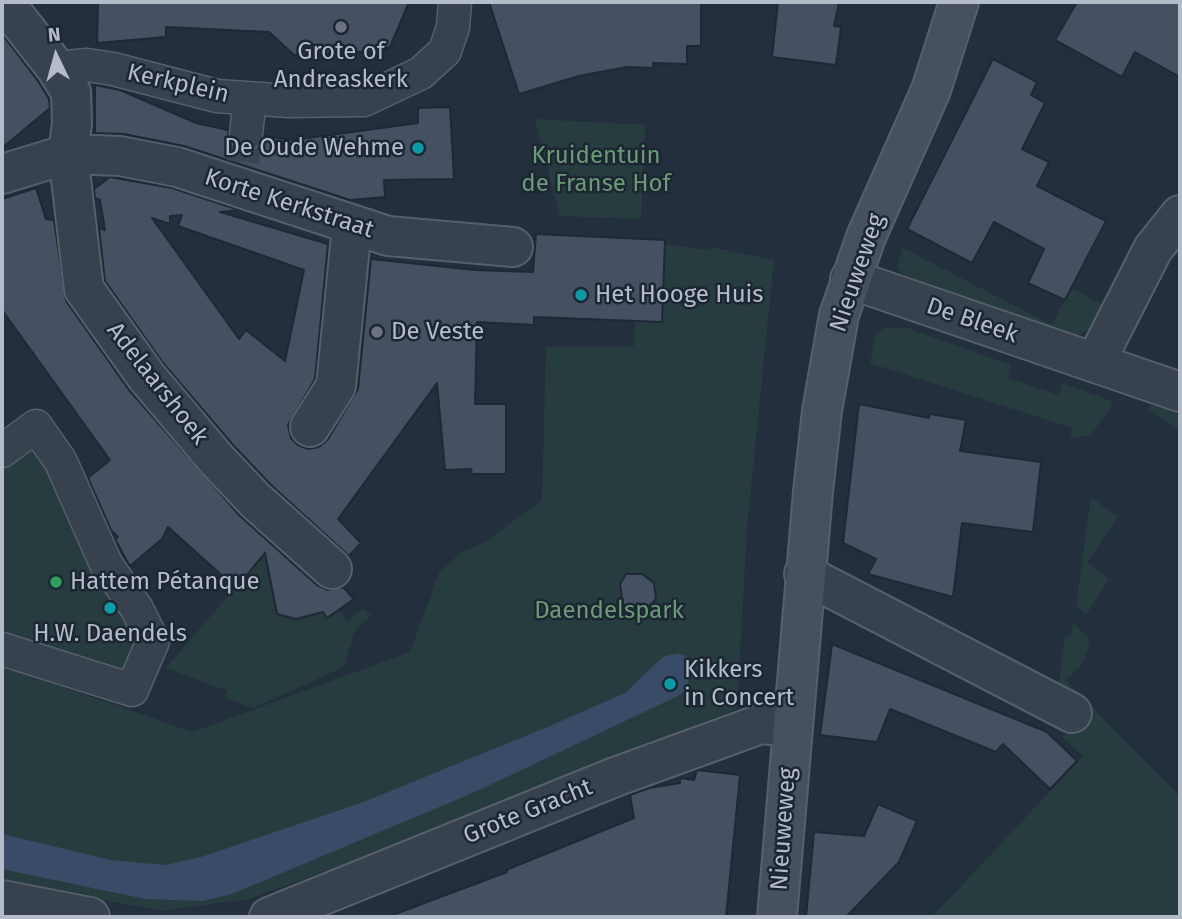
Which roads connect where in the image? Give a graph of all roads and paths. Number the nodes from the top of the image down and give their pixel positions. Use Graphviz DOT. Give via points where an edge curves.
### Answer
graph roads {
  1 [pos="4,2"];
  2 [pos="455,2"];
  3 [pos="959,9"];
  4 [pos="56,68"];
  5 [pos="250,99"];
  6 [pos="68,154"];
  7 [pos="243,161"];
  8 [pos="2,174"];
  9 [pos="1180,215"];
  10 [pos="352,226"];
  11 [pos="513,247"];
  12 [pos="850,279"];
  13 [pos="1094,363"];
  14 [pos="1180,392"];
  15 [pos="310,427"];
  16 [pos="2,451"];
  17 [pos="332,569"];
  18 [pos="804,574"];
  19 [pos="2,649"];
  20 [pos="1072,713"];
  21 [pos="792,727"];
  22 [pos="2,900"];
  23 [pos="90,917"];
  24 [pos="269,917"];
  25 [pos="777,917"];
  1 -- 4 [label="street, Adelaarshoek"];
  2 -- 5 [label="street, Kerkplein" via="453,27 444,51 421,73 398,85 364,100"];
  3 -- 12 [label="main road, Nieuweweg" via="931,90"];
  4 -- 5 [label="street, Kerkplein" via="87,65 217,96"];
  4 -- 6 [label="street, Adelaarshoek" via="71,92"];
  5 -- 7 [label="street"];
  6 -- 7 [label="street, Korte Kerkstraat" via="120,156 177,167"];
  6 -- 8 [label="street, Korte Kerkstraat"];
  6 -- 17 [label="street, Adelaarshoek" via="85,289 146,376 217,460"];
  7 -- 10 [label="street, Korte Kerkstraat"];
  9 -- 13 [label="street" via="1153,249"];
  10 -- 11 [label="street, Korte Kerkstraat" via="388,236"];
  10 -- 15 [label="street" via="336,386"];
  12 -- 13 [label="street, De Bleek"];
  12 -- 18 [label="main road, Nieuweweg" via="822,411"];
  13 -- 14 [label="street, De Bleek"];
  16 -- 19 [label="street" via="36,426 61,462 106,564 153,641 132,690"];
  18 -- 20 [label="street"];
  18 -- 21 [label="main road, Nieuweweg"];
  21 -- 24 [label="street, Grote Gracht" via="761,724 602,782"];
  21 -- 25 [label="main road, Nieuweweg"];
  22 -- 23 [label="street"];
}
